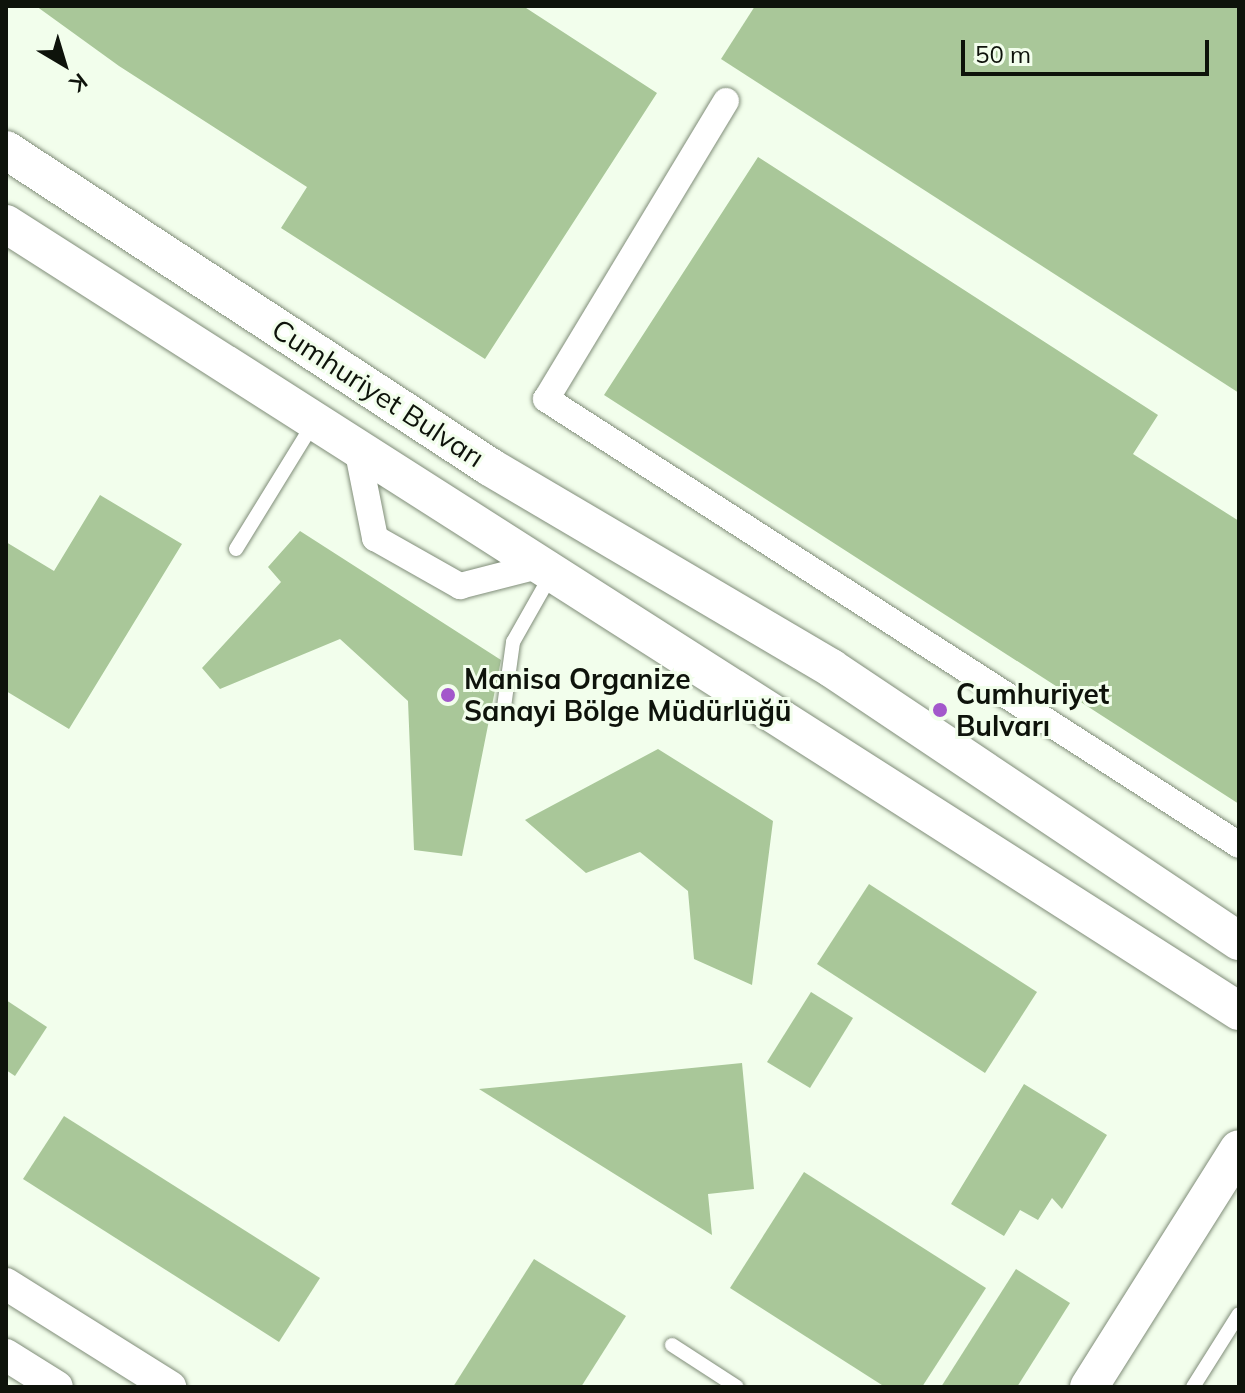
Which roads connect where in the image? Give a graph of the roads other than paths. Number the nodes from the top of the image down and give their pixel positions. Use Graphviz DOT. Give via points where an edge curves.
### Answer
graph roads {
  1 [pos="726,101"];
  2 [pos="6,150"];
  3 [pos="6,224"];
  4 [pos="313,424"];
  5 [pos="358,453"];
  6 [pos="236,549"];
  7 [pos="547,569"];
  8 [pos="504,707"];
  9 [pos="1239,845"];
  10 [pos="1239,941"];
  11 [pos="1239,1011"];
  12 [pos="1239,1149"];
  13 [pos="6,1284"];
  14 [pos="1239,1314"];
  15 [pos="672,1345"];
  16 [pos="6,1355"];
  17 [pos="57,1387"];
  18 [pos="170,1387"];
  19 [pos="737,1387"];
  20 [pos="1089,1387"];
  21 [pos="1193,1387"];
  1 -- 9 [label="street" via="546,399"];
  2 -- 10 [label="main road, Cumhuriyet Bulvarı" via="490,467 831,668"];
  3 -- 4 [label="main road, Cumhuriyet Bulvarı"];
  4 -- 5 [label="main road, Cumhuriyet Bulvarı"];
  4 -- 6 [label="lane"];
  5 -- 7 [label="main road, Cumhuriyet Bulvarı"];
  5 -- 7 [label="street" via="375,538 460,586"];
  7 -- 8 [label="lane" via="513,642"];
  7 -- 11 [label="main road, Cumhuriyet Bulvarı"];
  12 -- 20 [label="main road"];
  13 -- 18 [label="street"];
  14 -- 21 [label="lane"];
  15 -- 19 [label="lane"];
  16 -- 17 [label="street"];
}
